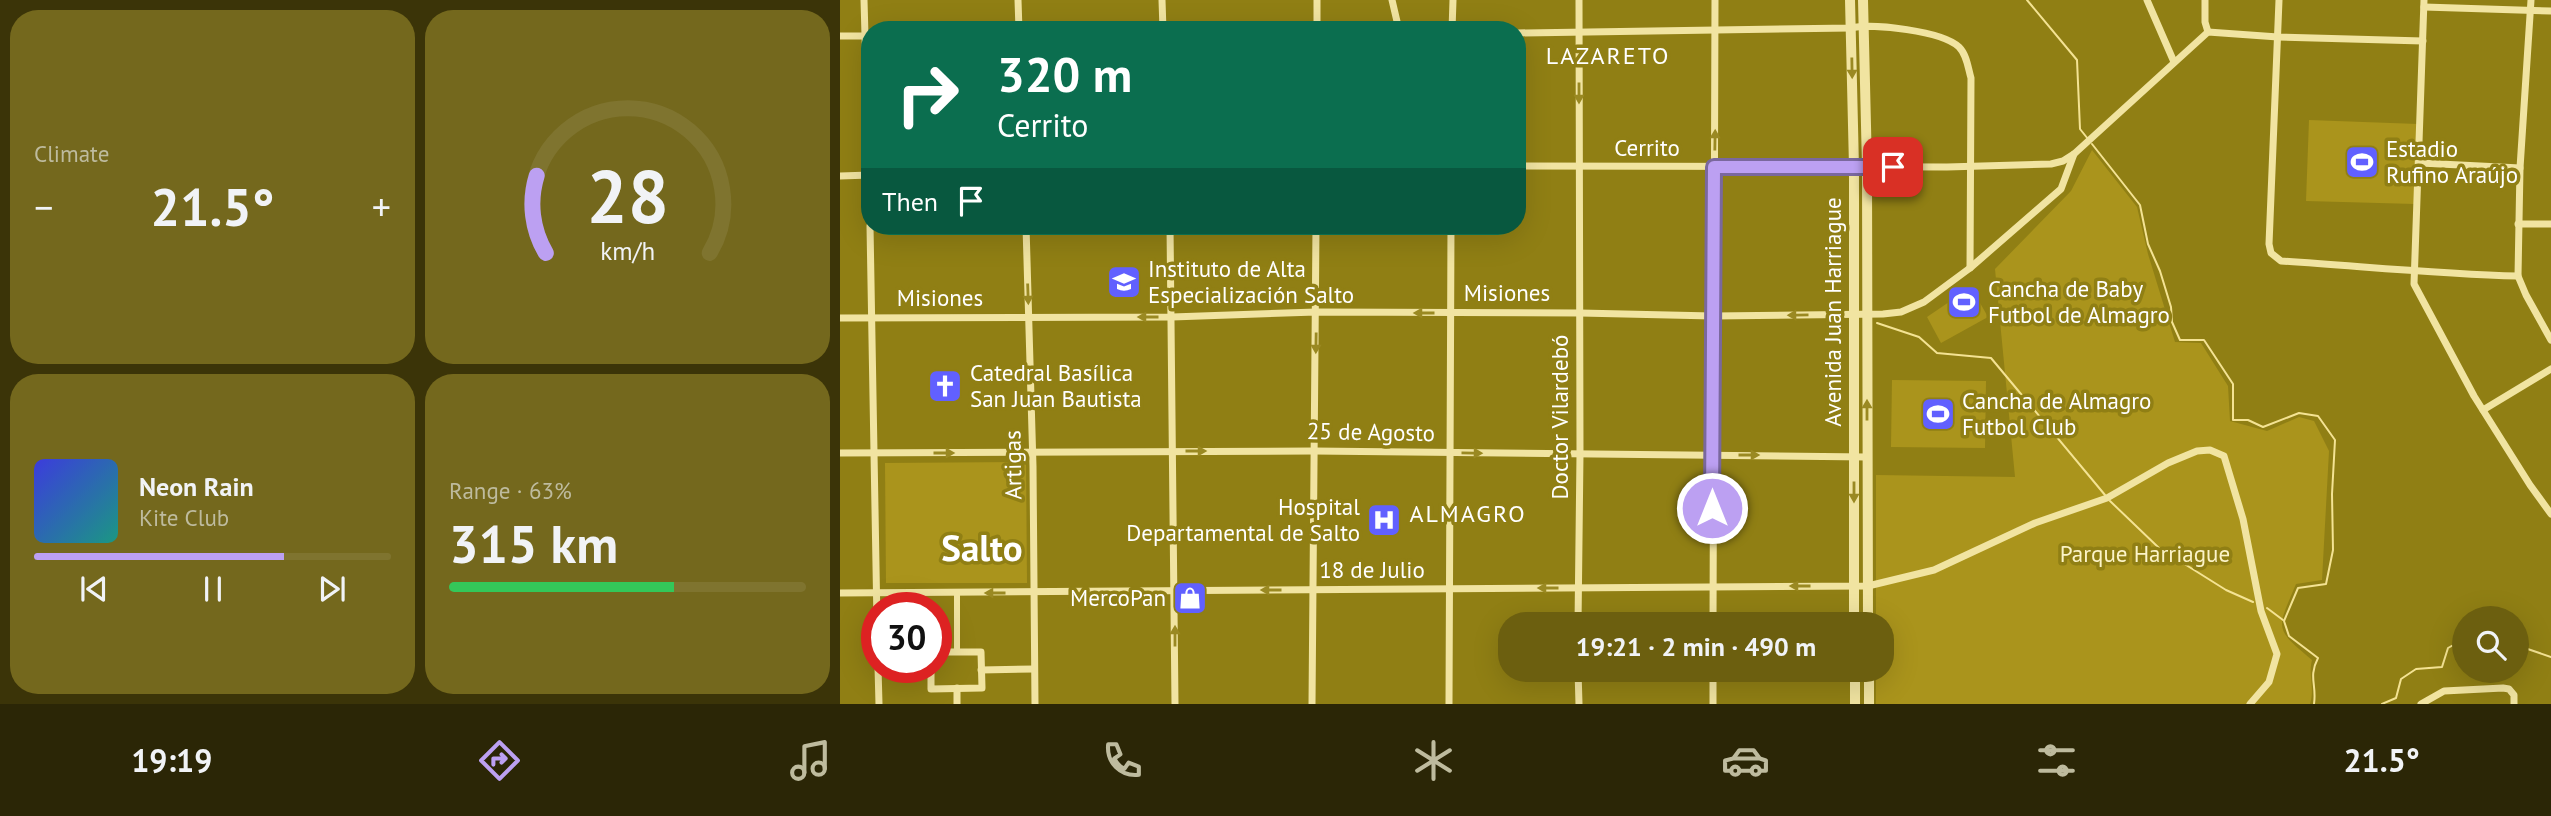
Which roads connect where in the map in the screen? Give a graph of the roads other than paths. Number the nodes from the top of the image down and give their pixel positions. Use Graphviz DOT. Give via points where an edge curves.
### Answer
graph roads {
  1 [pos="864,0"];
  2 [pos="1018,0"];
  3 [pos="1162,0"];
  4 [pos="1317,0"];
  5 [pos="1392,0"];
  6 [pos="1453,0"];
  7 [pos="1579,0"];
  8 [pos="1715,0"];
  9 [pos="1850,0"];
  10 [pos="1863,0"];
  11 [pos="2147,0"];
  12 [pos="2205,0"];
  13 [pos="2279,0"];
  14 [pos="2530,0"];
  15 [pos="2424,3"];
  16 [pos="2530,10"];
  17 [pos="2551,11"];
  18 [pos="866,21"];
  19 [pos="1019,21"];
  20 [pos="1163,21"];
  21 [pos="1317,21"];
  22 [pos="1397,21"];
  23 [pos="1452,21"];
  24 [pos="1864,25"];
  25 [pos="1851,28"];
  26 [pos="1716,31"];
  27 [pos="2208,32"];
  28 [pos="1526,33"];
  29 [pos="1580,34"];
  30 [pos="840,36"];
  31 [pos="861,36"];
  32 [pos="2278,37"];
  33 [pos="2423,41"];
  34 [pos="2174,62"];
  35 [pos="2074,154"];
  36 [pos="2420,163"];
  37 [pos="1526,166"];
  38 [pos="1579,167"];
  39 [pos="1714,167"];
  40 [pos="1854,167"];
  41 [pos="1867,167"];
  42 [pos="1971,167"];
  43 [pos="2520,168"];
  44 [pos="861,175"];
  45 [pos="840,176"];
  46 [pos="2518,224"];
  47 [pos="2551,224"];
  48 [pos="870,235"];
  49 [pos="1026,235"];
  50 [pos="1170,235"];
  51 [pos="1316,235"];
  52 [pos="1451,235"];
  53 [pos="1970,268"];
  54 [pos="2416,271"];
  55 [pos="2518,276"];
  56 [pos="1316,312"];
  57 [pos="1451,313"];
  58 [pos="1580,313"];
  59 [pos="1853,315"];
  60 [pos="1867,315"];
  61 [pos="1713,316"];
  62 [pos="1029,317"];
  63 [pos="1172,317"];
  64 [pos="840,318"];
  65 [pos="872,318"];
  66 [pos="2551,340"];
  67 [pos="2551,369"];
  68 [pos="2483,410"];
  69 [pos="1174,451"];
  70 [pos="1314,451"];
  71 [pos="840,453"];
  72 [pos="875,453"];
  73 [pos="1033,453"];
  74 [pos="1451,453"];
  75 [pos="1580,454"];
  76 [pos="1712,455"];
  77 [pos="1854,456"];
  78 [pos="1867,457"];
  79 [pos="2551,514"];
  80 [pos="1854,586"];
  81 [pos="1868,586"];
  82 [pos="1713,587"];
  83 [pos="1577,588"];
  84 [pos="1451,589"];
  85 [pos="1314,590"];
  86 [pos="1175,591"];
  87 [pos="876,592"];
  88 [pos="1034,592"];
  89 [pos="840,593"];
  90 [pos="861,593"];
  91 [pos="952,593"];
  92 [pos="957,593"];
  93 [pos="1578,612"];
  94 [pos="1713,612"];
  95 [pos="1854,612"];
  96 [pos="1868,612"];
  97 [pos="952,652"];
  98 [pos="957,652"];
  99 [pos="1034,669"];
  100 [pos="981,670"];
  101 [pos="1578,682"];
  102 [pos="1713,682"];
  103 [pos="1854,682"];
  104 [pos="1869,682"];
  105 [pos="878,683"];
  106 [pos="932,683"];
  107 [pos="957,688"];
  108 [pos="879,704"];
  109 [pos="957,704"];
  110 [pos="1035,704"];
  111 [pos="1175,704"];
  112 [pos="1312,704"];
  113 [pos="1449,704"];
  114 [pos="1579,704"];
  115 [pos="1713,704"];
  116 [pos="1855,704"];
  117 [pos="1869,704"];
  118 [pos="2250,704"];
  119 [pos="2421,704"];
  120 [pos="2514,704"];
  1 -- 18 [label="street"];
  2 -- 19 [label="street"];
  3 -- 20 [label="street"];
  4 -- 21 [label="street"];
  5 -- 22 [label="street"];
  6 -- 23 [label="street"];
  7 -- 29 [label="street, Doctor Vilardebó"];
  8 -- 26 [label="street"];
  9 -- 25 [label="street, Avenida Juan Harriague"];
  10 -- 24 [label="street, Avenida Juan Harriague"];
  11 -- 34 [label="street"];
  12 -- 27 [label="street"];
  13 -- 32 [label="street"];
  14 -- 16 [label="street"];
  15 -- 16 [label="street"];
  15 -- 33 [label="street"];
  16 -- 17 [label="street"];
  16 -- 43 [label="street"];
  24 -- 25 [label="street"];
  24 -- 41 [label="street, Avenida Juan Harriague"];
  24 -- 42 [label="street" via="1944,38 1959,47 1971,78"];
  25 -- 26 [label="street"];
  25 -- 40 [label="street, Avenida Juan Harriague, one-way"];
  26 -- 29 [label="street"];
  39 -- 26 [label="street, one-way"];
  27 -- 32 [label="street"];
  27 -- 34 [label="street"];
  28 -- 29 [label="street"];
  29 -- 38 [label="street, Doctor Vilardebó, one-way"];
  30 -- 31 [label="street"];
  32 -- 33 [label="street"];
  32 -- 54 [label="street" via="2271,253 2281,261"];
  33 -- 36 [label="street"];
  34 -- 35 [label="street"];
  35 -- 42 [label="street, Cerrito" via="2051,164"];
  35 -- 53 [label="street, Misiones" via="2054,197"];
  36 -- 43 [label="street"];
  36 -- 54 [label="street"];
  37 -- 38 [label="street, Cerrito"];
  38 -- 39 [label="street, Cerrito"];
  38 -- 58 [label="street, Doctor Vilardebó"];
  39 -- 40 [label="street, Cerrito"];
  39 -- 61 [label="street"];
  40 -- 41 [label="street, Cerrito"];
  40 -- 59 [label="street, Avenida Juan Harriague"];
  41 -- 42 [label="street, Cerrito"];
  41 -- 60 [label="street, Avenida Juan Harriague"];
  42 -- 53 [label="street"];
  43 -- 46 [label="street"];
  44 -- 45 [label="street"];
  46 -- 47 [label="street"];
  46 -- 55 [label="street"];
  48 -- 65 [label="street"];
  49 -- 62 [label="street, Artigas, one-way"];
  50 -- 63 [label="street"];
  51 -- 56 [label="street"];
  52 -- 57 [label="street"];
  53 -- 60 [label="street, Misiones" via="1924,302 1901,312"];
  54 -- 55 [label="street"];
  54 -- 68 [label="street" via="2417,291"];
  55 -- 66 [label="street"];
  57 -- 56 [label="street, Misiones, one-way"];
  56 -- 63 [label="street, Misiones"];
  56 -- 70 [label="street, one-way"];
  57 -- 58 [label="street, Misiones"];
  57 -- 74 [label="street"];
  58 -- 61 [label="street, Misiones"];
  58 -- 75 [label="street, Doctor Vilardebó"];
  59 -- 60 [label="street, Misiones"];
  59 -- 61 [label="street, Misiones, one-way"];
  59 -- 77 [label="street, Avenida Juan Harriague"];
  78 -- 60 [label="street, Avenida Juan Harriague, one-way"];
  61 -- 76 [label="street"];
  63 -- 62 [label="street, Misiones, one-way"];
  62 -- 65 [label="street, Misiones"];
  62 -- 73 [label="street, Artigas"];
  63 -- 69 [label="street"];
  64 -- 65 [label="street, Misiones"];
  65 -- 72 [label="street"];
  67 -- 68 [label="street"];
  68 -- 79 [label="street"];
  69 -- 70 [label="street, 25 de Agosto, one-way"];
  69 -- 73 [label="street, 25 de Agosto"];
  69 -- 86 [label="street"];
  70 -- 74 [label="street, 25 de Agosto"];
  70 -- 85 [label="street"];
  71 -- 72 [label="street, 25 de Agosto"];
  72 -- 73 [label="street, 25 de Agosto, one-way"];
  72 -- 87 [label="street"];
  73 -- 88 [label="street, Artigas"];
  74 -- 75 [label="street, 25 de Agosto, one-way"];
  74 -- 84 [label="street"];
  75 -- 76 [label="street, 25 de Agosto"];
  75 -- 83 [label="street, Doctor Vilardebó"];
  76 -- 77 [label="street, 25 de Agosto, one-way"];
  76 -- 82 [label="street"];
  77 -- 78 [label="street, 25 de Agosto"];
  77 -- 80 [label="street, Avenida Juan Harriague, one-way"];
  78 -- 81 [label="street, Avenida Juan Harriague"];
  80 -- 81 [label="street, 18 de Julio"];
  80 -- 82 [label="street, 18 de Julio, one-way"];
  80 -- 95 [label="street, Avenida Juan Harriague"];
  81 -- 96 [label="street, Avenida Juan Harriague"];
  81 -- 118 [label="street, 18 de Julio" via="1934,570 2035,523 2107,498 2168,463 2210,450 2224,456 2230,473 2256,593 2277,654 2269,682"];
  82 -- 83 [label="street, 18 de Julio"];
  82 -- 94 [label="street"];
  83 -- 84 [label="street, 18 de Julio, one-way"];
  83 -- 93 [label="street, Doctor Vilardebó"];
  84 -- 85 [label="street, 18 de Julio"];
  84 -- 113 [label="street"];
  85 -- 86 [label="street, 18 de Julio, one-way"];
  85 -- 112 [label="street"];
  86 -- 88 [label="street, 18 de Julio"];
  111 -- 86 [label="street, one-way"];
  88 -- 92 [label="street, 18 de Julio, one-way"];
  88 -- 99 [label="street, Artigas"];
  89 -- 90 [label="street, 18 de Julio"];
  91 -- 92 [label="street, 18 de Julio"];
  92 -- 98 [label="street"];
  97 -- 98 [label="street"];
  98 -- 100 [label="street" via="981,652"];
  99 -- 100 [label="street"];
  99 -- 110 [label="street, Artigas"];
  100 -- 107 [label="street" via="982,688"];
  101 -- 114 [label="street"];
  102 -- 115 [label="street"];
  103 -- 116 [label="street"];
  104 -- 117 [label="street"];
  105 -- 108 [label="street"];
  106 -- 107 [label="street" via="932,689"];
  107 -- 109 [label="street"];
  119 -- 120 [label="street" via="2444,691 2509,689"];
}
